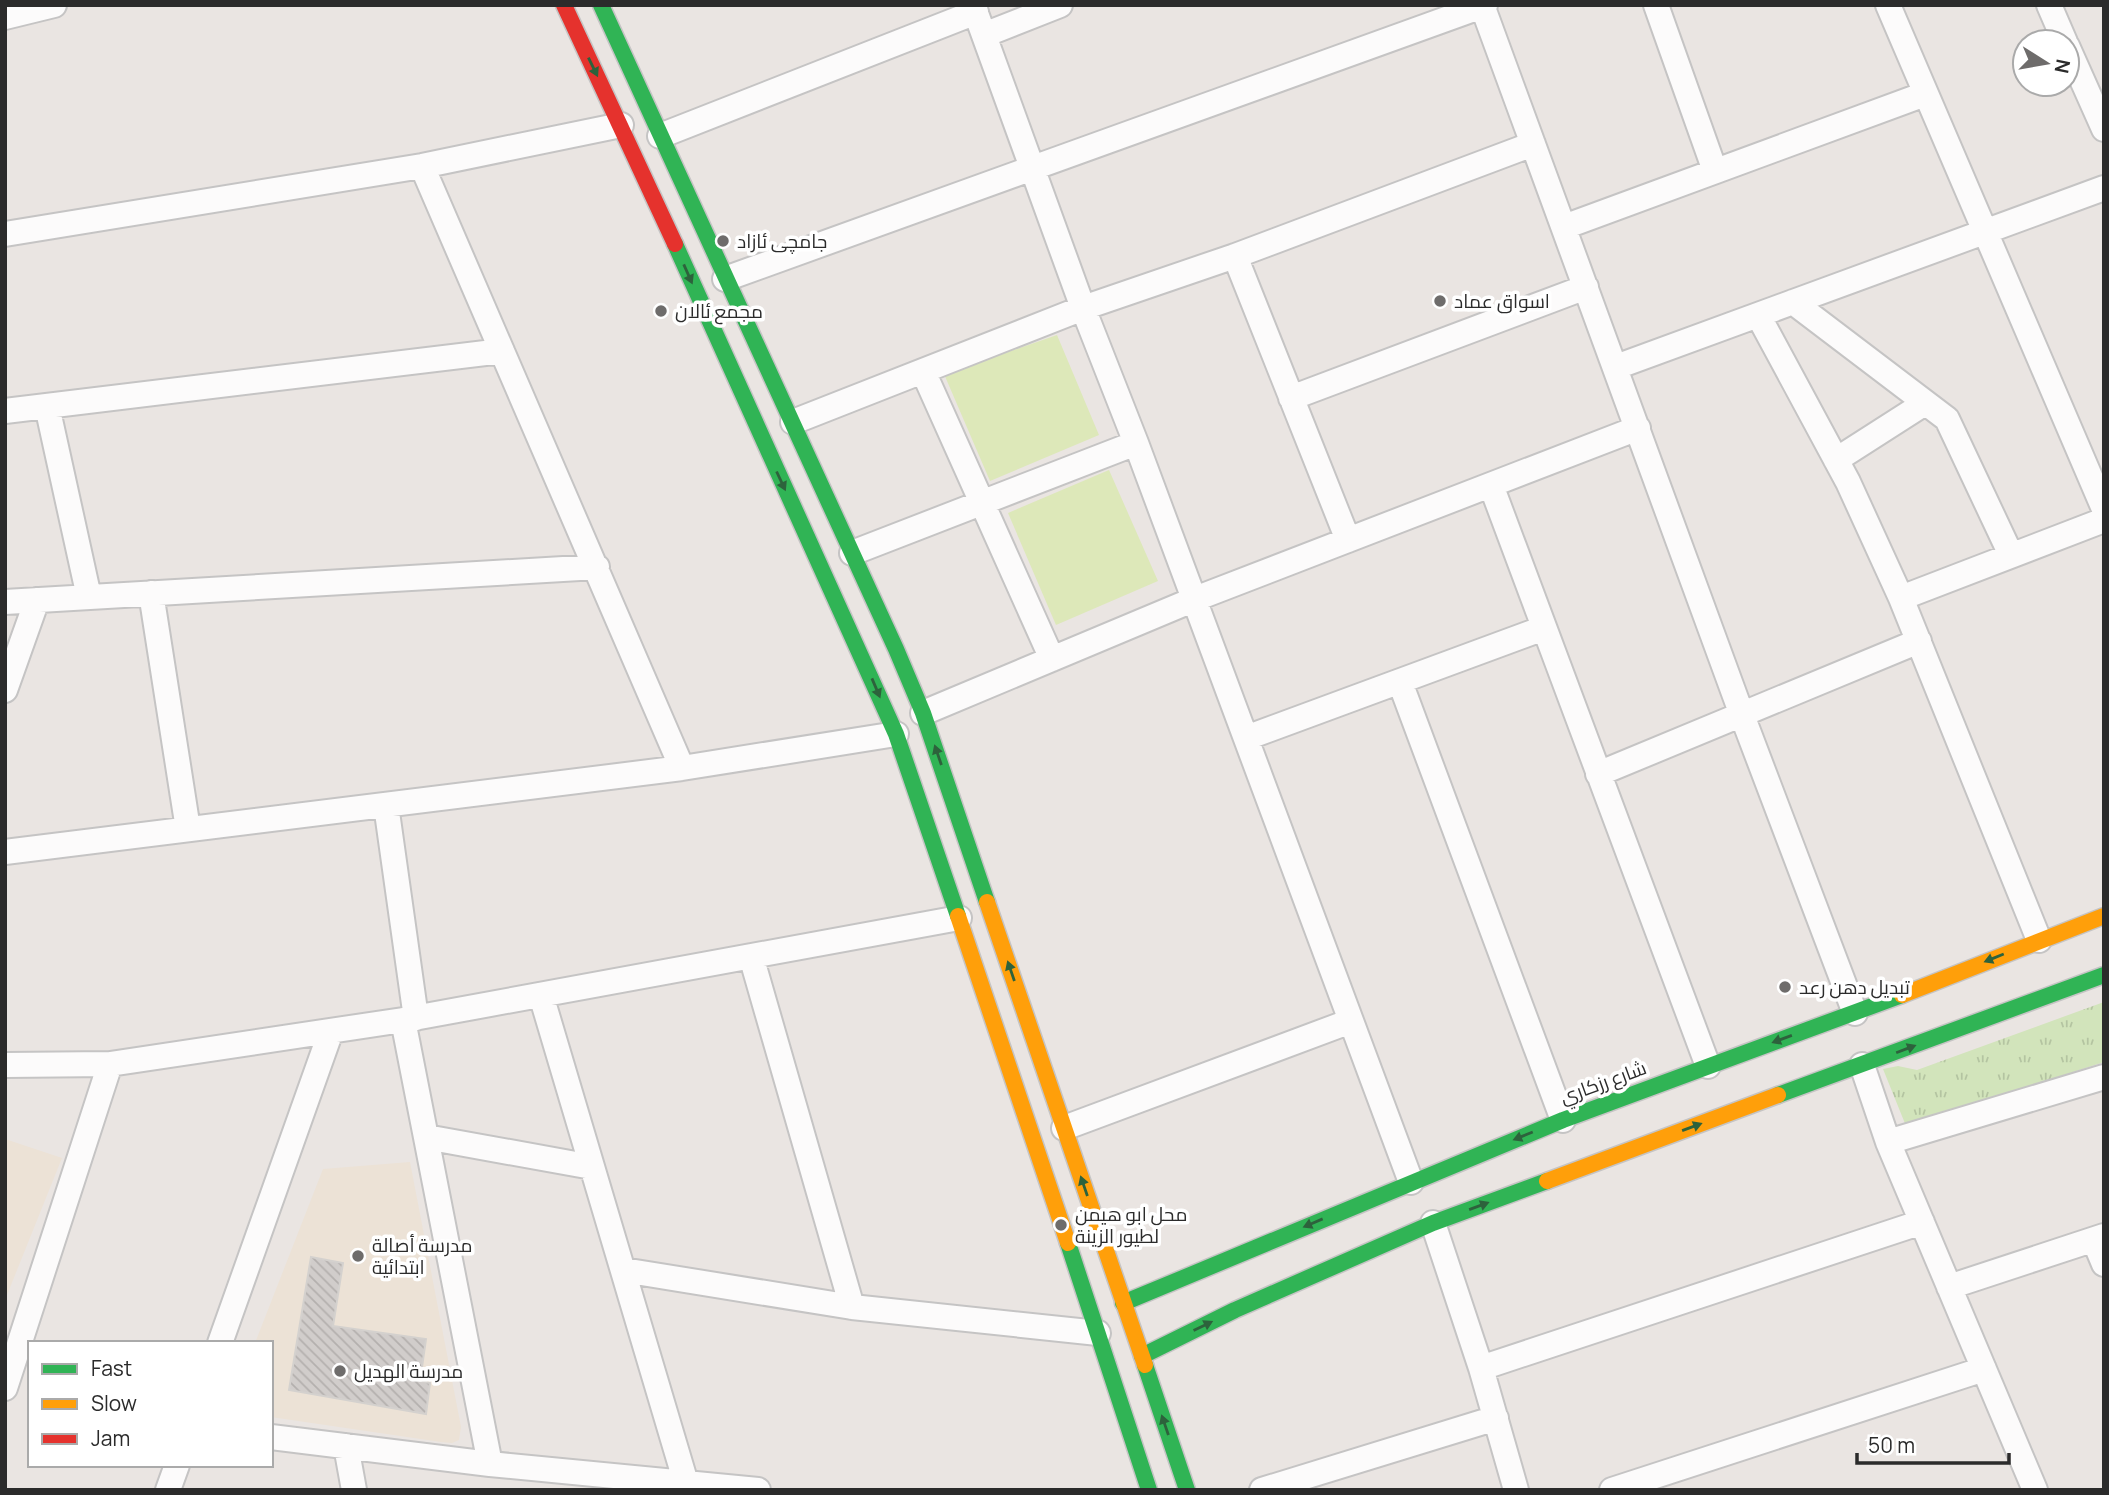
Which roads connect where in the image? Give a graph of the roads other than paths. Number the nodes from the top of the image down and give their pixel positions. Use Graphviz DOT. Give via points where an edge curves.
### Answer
graph roads {
  1 [pos="54,5"];
  2 [pos="564,5"];
  3 [pos="601,5"];
  4 [pos="1060,5"];
  5 [pos="1656,5"];
  6 [pos="1888,5"];
  7 [pos="2049,5"];
  8 [pos="1483,6"];
  9 [pos="5,17"];
  10 [pos="978,17"];
  11 [pos="2059,28"];
  12 [pos="2081,78"];
  13 [pos="1925,94"];
  14 [pos="621,125"];
  15 [pos="2104,129"];
  16 [pos="660,136"];
  17 [pos="1533,144"];
  18 [pos="422,166"];
  19 [pos="1033,166"];
  20 [pos="1715,172"];
  21 [pos="2104,188"];
  22 [pos="1564,227"];
  23 [pos="1984,232"];
  24 [pos="5,234"];
  25 [pos="1235,256"];
  26 [pos="725,279"];
  27 [pos="1586,287"];
  28 [pos="1793,302"];
  29 [pos="1083,308"];
  30 [pos="1758,315"];
  31 [pos="502,351"];
  32 [pos="1615,368"];
  33 [pos="923,371"];
  34 [pos="1291,398"];
  35 [pos="1925,403"];
  36 [pos="47,406"];
  37 [pos="5,411"];
  38 [pos="793,422"];
  39 [pos="1638,428"];
  40 [pos="1136,443"];
  41 [pos="1836,460"];
  42 [pos="1491,485"];
  43 [pos="983,503"];
  44 [pos="2104,509"];
  45 [pos="2104,520"];
  46 [pos="1348,540"];
  47 [pos="852,553"];
  48 [pos="2011,555"];
  49 [pos="597,567"];
  50 [pos="151,593"];
  51 [pos="89,597"];
  52 [pos="1901,598"];
  53 [pos="37,600"];
  54 [pos="1195,600"];
  55 [pos="5,602"];
  56 [pos="1544,628"];
  57 [pos="1919,641"];
  58 [pos="1052,659"];
  59 [pos="1400,682"];
  60 [pos="5,690"];
  61 [pos="923,713"];
  62 [pos="1742,715"];
  63 [pos="896,734"];
  64 [pos="1246,738"];
  65 [pos="682,768"];
  66 [pos="1598,774"];
  67 [pos="386,805"];
  68 [pos="961,820"];
  69 [pos="188,829"];
  70 [pos="929,829"];
  71 [pos="5,852"];
  72 [pos="2104,916"];
  73 [pos="958,918"];
  74 [pos="2039,940"];
  75 [pos="751,956"];
  76 [pos="2104,975"];
  77 [pos="541,995"];
  78 [pos="1855,1013"];
  79 [pos="409,1019"];
  80 [pos="1351,1021"];
  81 [pos="331,1031"];
  82 [pos="110,1064"];
  83 [pos="5,1065"];
  84 [pos="1862,1065"];
  85 [pos="1708,1066"];
  86 [pos="2104,1077"];
  87 [pos="1563,1120"];
  88 [pos="1064,1128"];
  89 [pos="426,1137"];
  90 [pos="1888,1142"];
  91 [pos="592,1167"];
  92 [pos="1411,1182"];
  93 [pos="1922,1222"];
  94 [pos="1433,1223"];
  95 [pos="2099,1238"];
  96 [pos="2104,1264"];
  97 [pos="622,1270"];
  98 [pos="1949,1287"];
  99 [pos="1123,1303"];
  100 [pos="852,1307"];
  101 [pos="1098,1333"];
  102 [pos="221,1341"];
  103 [pos="1142,1356"];
  104 [pos="17,1363"];
  105 [pos="1481,1368"];
  106 [pos="1984,1369"];
  107 [pos="5,1388"];
  108 [pos="1496,1418"];
  109 [pos="273,1437"];
  110 [pos="346,1446"];
  111 [pos="490,1464"];
  112 [pos="176,1467"];
  113 [pos="686,1483"];
  114 [pos="1291,1485"];
  115 [pos="168,1490"];
  116 [pos="354,1490"];
  117 [pos="758,1490"];
  118 [pos="1149,1490"];
  119 [pos="1186,1490"];
  120 [pos="1262,1490"];
  121 [pos="1516,1490"];
  122 [pos="1612,1490"];
  123 [pos="2035,1490"];
  1 -- 9 [label="street"];
  2 -- 14 [label="street, one-way"];
  3 -- 16 [label="street"];
  4 -- 10 [label="street"];
  5 -- 20 [label="street"];
  6 -- 13 [label="street"];
  7 -- 11 [label="street"];
  8 -- 17 [label="street"];
  8 -- 19 [label="street"];
  10 -- 16 [label="street"];
  10 -- 19 [label="street"];
  12 -- 15 [label="street"];
  13 -- 20 [label="street"];
  13 -- 23 [label="street"];
  14 -- 18 [label="street"];
  14 -- 63 [label="street, one-way"];
  16 -- 26 [label="street"];
  17 -- 22 [label="street"];
  17 -- 25 [label="street"];
  18 -- 24 [label="street"];
  18 -- 31 [label="street"];
  19 -- 26 [label="street"];
  19 -- 29 [label="street"];
  20 -- 22 [label="street"];
  21 -- 23 [label="street"];
  22 -- 27 [label="street"];
  23 -- 28 [label="street"];
  23 -- 44 [label="street"];
  25 -- 29 [label="street"];
  25 -- 34 [label="street"];
  26 -- 38 [label="street"];
  27 -- 32 [label="street"];
  27 -- 34 [label="street"];
  28 -- 30 [label="street"];
  28 -- 35 [label="street"];
  29 -- 33 [label="street"];
  29 -- 40 [label="street"];
  30 -- 32 [label="street"];
  30 -- 41 [label="street"];
  31 -- 36 [label="street"];
  31 -- 49 [label="street"];
  32 -- 39 [label="street"];
  33 -- 38 [label="street"];
  33 -- 43 [label="street"];
  34 -- 46 [label="street"];
  35 -- 41 [label="street"];
  35 -- 48 [label="street" via="1947,419"];
  36 -- 37 [label="street"];
  36 -- 51 [label="street"];
  38 -- 47 [label="street"];
  39 -- 42 [label="street"];
  39 -- 62 [label="street"];
  40 -- 43 [label="street"];
  40 -- 54 [label="street"];
  41 -- 52 [label="street"];
  42 -- 46 [label="street"];
  42 -- 56 [label="street"];
  43 -- 47 [label="street"];
  43 -- 58 [label="street"];
  45 -- 48 [label="street"];
  46 -- 54 [label="street"];
  47 -- 61 [label="street"];
  48 -- 52 [label="street"];
  49 -- 50 [label="street"];
  49 -- 65 [label="street"];
  50 -- 51 [label="street"];
  50 -- 69 [label="street"];
  51 -- 53 [label="street"];
  52 -- 57 [label="street"];
  53 -- 55 [label="street"];
  53 -- 60 [label="street"];
  54 -- 58 [label="street"];
  54 -- 64 [label="street"];
  56 -- 59 [label="street"];
  56 -- 66 [label="street"];
  57 -- 62 [label="street"];
  57 -- 74 [label="street"];
  58 -- 61 [label="street"];
  59 -- 64 [label="street"];
  59 -- 87 [label="street"];
  68 -- 61 [label="street, one-way"];
  62 -- 66 [label="street"];
  62 -- 78 [label="street"];
  63 -- 65 [label="street"];
  63 -- 70 [label="street"];
  64 -- 80 [label="street"];
  65 -- 67 [label="street"];
  66 -- 85 [label="street"];
  67 -- 69 [label="street"];
  67 -- 79 [label="street"];
  68 -- 70 [label="street"];
  88 -- 68 [label="street, one-way"];
  69 -- 71 [label="street"];
  70 -- 73 [label="street"];
  72 -- 74 [label="street, شارع رزكاري"];
  73 -- 75 [label="street"];
  73 -- 101 [label="street"];
  74 -- 78 [label="street, شارع رزكاري, one-way"];
  75 -- 77 [label="street"];
  75 -- 100 [label="street"];
  84 -- 76 [label="street, one-way"];
  77 -- 79 [label="street"];
  77 -- 91 [label="street"];
  78 -- 85 [label="street, شارع رزكاري, one-way"];
  79 -- 81 [label="street"];
  79 -- 89 [label="street"];
  80 -- 88 [label="street"];
  80 -- 92 [label="street"];
  81 -- 82 [label="street"];
  81 -- 102 [label="street"];
  82 -- 83 [label="street"];
  82 -- 104 [label="street"];
  84 -- 90 [label="street"];
  94 -- 84 [label="street, one-way"];
  85 -- 87 [label="street, شارع رزكاري"];
  86 -- 90 [label="street"];
  87 -- 92 [label="street, شارع رزكاري, one-way"];
  99 -- 88 [label="street, one-way"];
  89 -- 91 [label="street"];
  89 -- 111 [label="street"];
  90 -- 93 [label="street"];
  91 -- 97 [label="street"];
  92 -- 99 [label="street, شارع رزكاري, one-way" via="1217,1270"];
  93 -- 98 [label="street"];
  93 -- 105 [label="street"];
  103 -- 94 [label="street, one-way" via="1232,1305"];
  94 -- 105 [label="street"];
  95 -- 96 [label="street"];
  95 -- 98 [label="street"];
  97 -- 100 [label="street"];
  97 -- 113 [label="street"];
  98 -- 106 [label="street"];
  99 -- 103 [label="street"];
  100 -- 101 [label="street"];
  101 -- 118 [label="street"];
  119 -- 103 [label="street, one-way"];
  104 -- 107 [label="street"];
  105 -- 108 [label="street"];
  106 -- 122 [label="street"];
  106 -- 123 [label="street"];
  108 -- 114 [label="street"];
  108 -- 121 [label="street"];
  109 -- 110 [label="street"];
  110 -- 111 [label="street"];
  110 -- 116 [label="street"];
  111 -- 113 [label="street"];
  112 -- 115 [label="street"];
  113 -- 117 [label="street"];
  114 -- 120 [label="street"];
}
